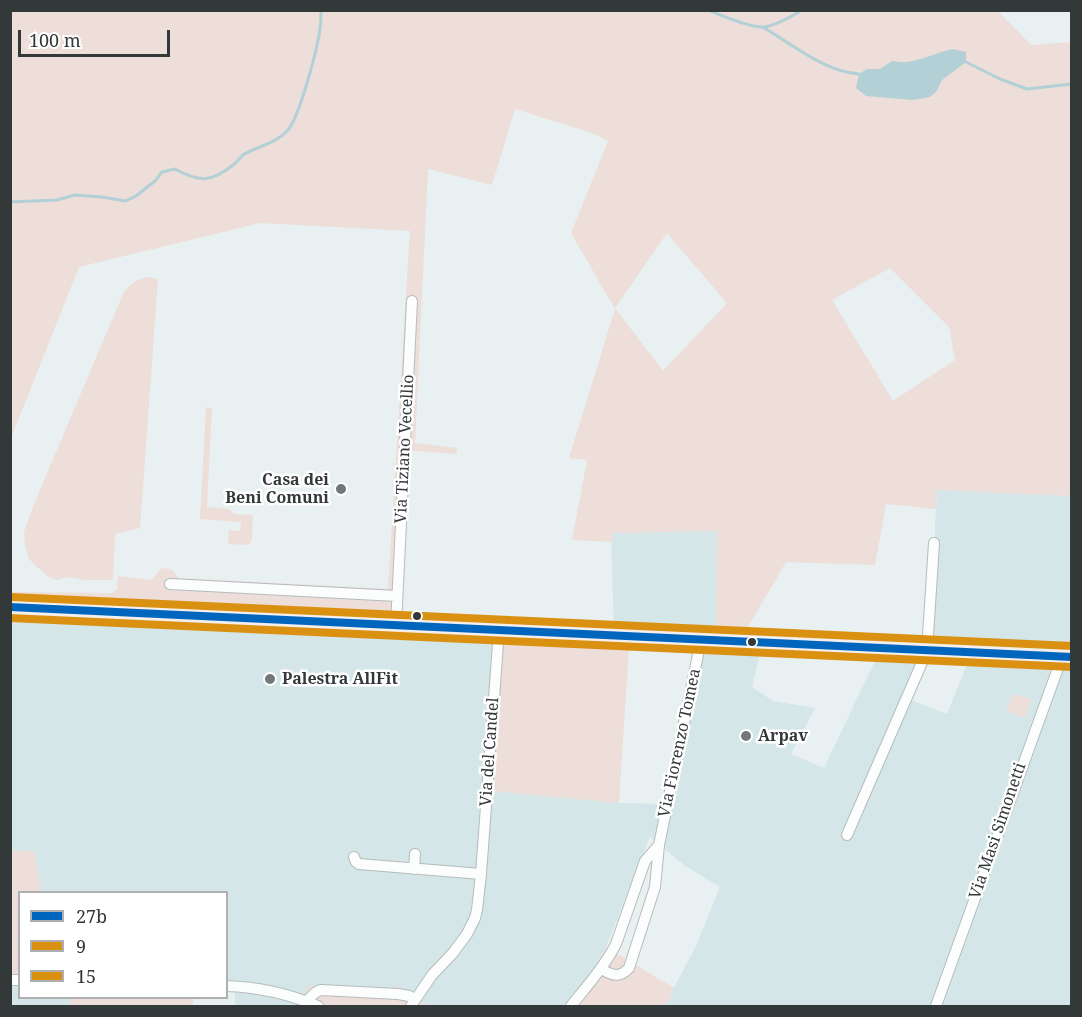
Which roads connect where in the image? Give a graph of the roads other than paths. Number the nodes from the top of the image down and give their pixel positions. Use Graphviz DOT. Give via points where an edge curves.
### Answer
graph roads {
  1 [pos="412,301"];
  2 [pos="934,543"];
  3 [pos="170,584"];
  4 [pos="398,596"];
  5 [pos="10,607"];
  6 [pos="396,626"];
  7 [pos="499,630"];
  8 [pos="701,640"];
  9 [pos="927,651"];
  10 [pos="1067,657"];
  11 [pos="847,835"];
  12 [pos="658,845"];
  13 [pos="415,854"];
  14 [pos="354,857"];
  15 [pos="414,869"];
  16 [pos="481,874"];
  17 [pos="602,969"];
  18 [pos="228,986"];
  19 [pos="307,1002"];
  20 [pos="413,1003"];
  21 [pos="318,1006"];
  22 [pos="571,1006"];
  23 [pos="936,1006"];
  1 -- 4 [label="street, Via Tiziano Vecellio"];
  2 -- 9 [label="street"];
  3 -- 4 [label="street"];
  4 -- 6 [label="street, Via Tiziano Vecellio"];
  5 -- 6 [label="main road"];
  6 -- 7 [label="main road"];
  7 -- 8 [label="main road"];
  7 -- 16 [label="street, Via del Candel"];
  8 -- 9 [label="main road"];
  8 -- 12 [label="street, Via Fiorenzo Tomea"];
  9 -- 10 [label="main road"];
  9 -- 11 [label="street"];
  10 -- 23 [label="street, Via Masi Simonetti"];
  12 -- 17 [label="street, Via Fiorenzo Tomea" via="645,861 616,944"];
  12 -- 17 [label="street, Via Fiorenzo Tomea" via="655,887 629,968 616,976"];
  13 -- 15 [label="street"];
  14 -- 15 [label="street" via="359,864"];
  15 -- 16 [label="street"];
  16 -- 20 [label="street, Via del Candel" via="477,910 467,934"];
  17 -- 22 [label="street, Via Fiorenzo Tomea"];
  18 -- 19 [label="street" via="268,991"];
  19 -- 20 [label="street, Via del Candel" via="321,990 398,994 409,996"];
  19 -- 21 [label="street"];
}
